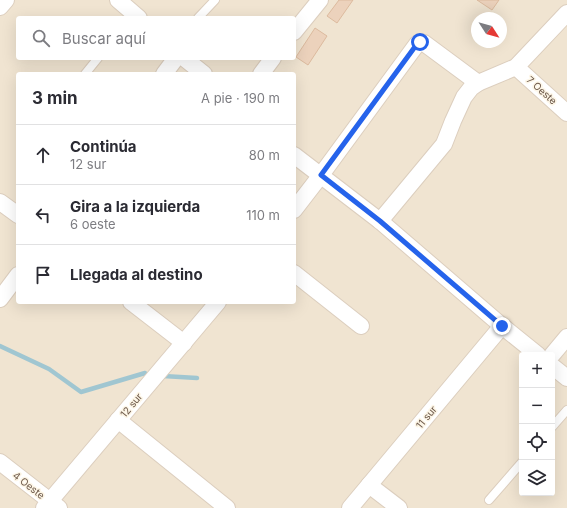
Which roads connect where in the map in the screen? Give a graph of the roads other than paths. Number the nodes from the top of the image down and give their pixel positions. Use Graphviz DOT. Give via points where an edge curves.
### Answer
graph roads {
  1 [pos="6,0"];
  2 [pos="118,0"];
  3 [pos="215,0"];
  4 [pos="320,0"];
  5 [pos="0,7"];
  6 [pos="567,13"];
  7 [pos="135,16"];
  8 [pos="200,16"];
  9 [pos="296,30"];
  10 [pos="96,60"];
  11 [pos="174,60"];
  12 [pos="186,60"];
  13 [pos="272,60"];
  14 [pos="516,67"];
  15 [pos="87,72"];
  16 [pos="166,72"];
  17 [pos="202,72"];
  18 [pos="263,72"];
  19 [pos="478,83"];
  20 [pos="567,113"];
  21 [pos="296,156"];
  22 [pos="321,175"];
  23 [pos="0,202"];
  24 [pos="296,207"];
  25 [pos="16,214"];
  26 [pos="380,221"];
  27 [pos="296,275"];
  28 [pos="16,279"];
  29 [pos="0,299"];
  30 [pos="134,304"];
  31 [pos="216,304"];
  32 [pos="361,326"];
  33 [pos="502,326"];
  34 [pos="567,337"];
  35 [pos="184,343"];
  36 [pos="534,352"];
  37 [pos="554,352"];
  38 [pos="555,368"];
  39 [pos="567,378"];
  40 [pos="567,410"];
  41 [pos="118,420"];
  42 [pos="555,424"];
  43 [pos="0,462"];
  44 [pos="519,465"];
  45 [pos="369,485"];
  46 [pos="489,500"];
  47 [pos="51,506"];
  48 [pos="226,508"];
  49 [pos="350,508"];
  50 [pos="399,508"];
  1 -- 5 [label="street"];
  2 -- 7 [label="street"];
  3 -- 8 [label="lane"];
  4 -- 9 [label="street"];
  6 -- 14 [label="street"];
  10 -- 15 [label="lane"];
  11 -- 16 [label="street"];
  12 -- 17 [label="street"];
  13 -- 18 [label="street"];
  14 -- 19 [label="street"];
  14 -- 20 [label="street, 7 Oeste"];
  19 -- 22 [label="street" via="420,42"];
  19 -- 26 [label="street" via="464,96 444,144"];
  21 -- 22 [label="street"];
  22 -- 24 [label="street"];
  22 -- 26 [label="street"];
  23 -- 25 [label="street"];
  26 -- 33 [label="street"];
  27 -- 32 [label="street"];
  28 -- 29 [label="street"];
  30 -- 35 [label="street"];
  31 -- 35 [label="street, 12 sur"];
  33 -- 36 [label="street"];
  33 -- 45 [label="street, 11 sur"];
  34 -- 37 [label="street"];
  35 -- 41 [label="street, 12 sur"];
  38 -- 39 [label="street"];
  40 -- 42 [label="lane"];
  41 -- 47 [label="street, 12 sur"];
  41 -- 48 [label="street"];
  43 -- 47 [label="street, 4 Oeste"];
  44 -- 46 [label="lane"];
  45 -- 49 [label="street, 11 sur"];
  45 -- 50 [label="street"];
}
